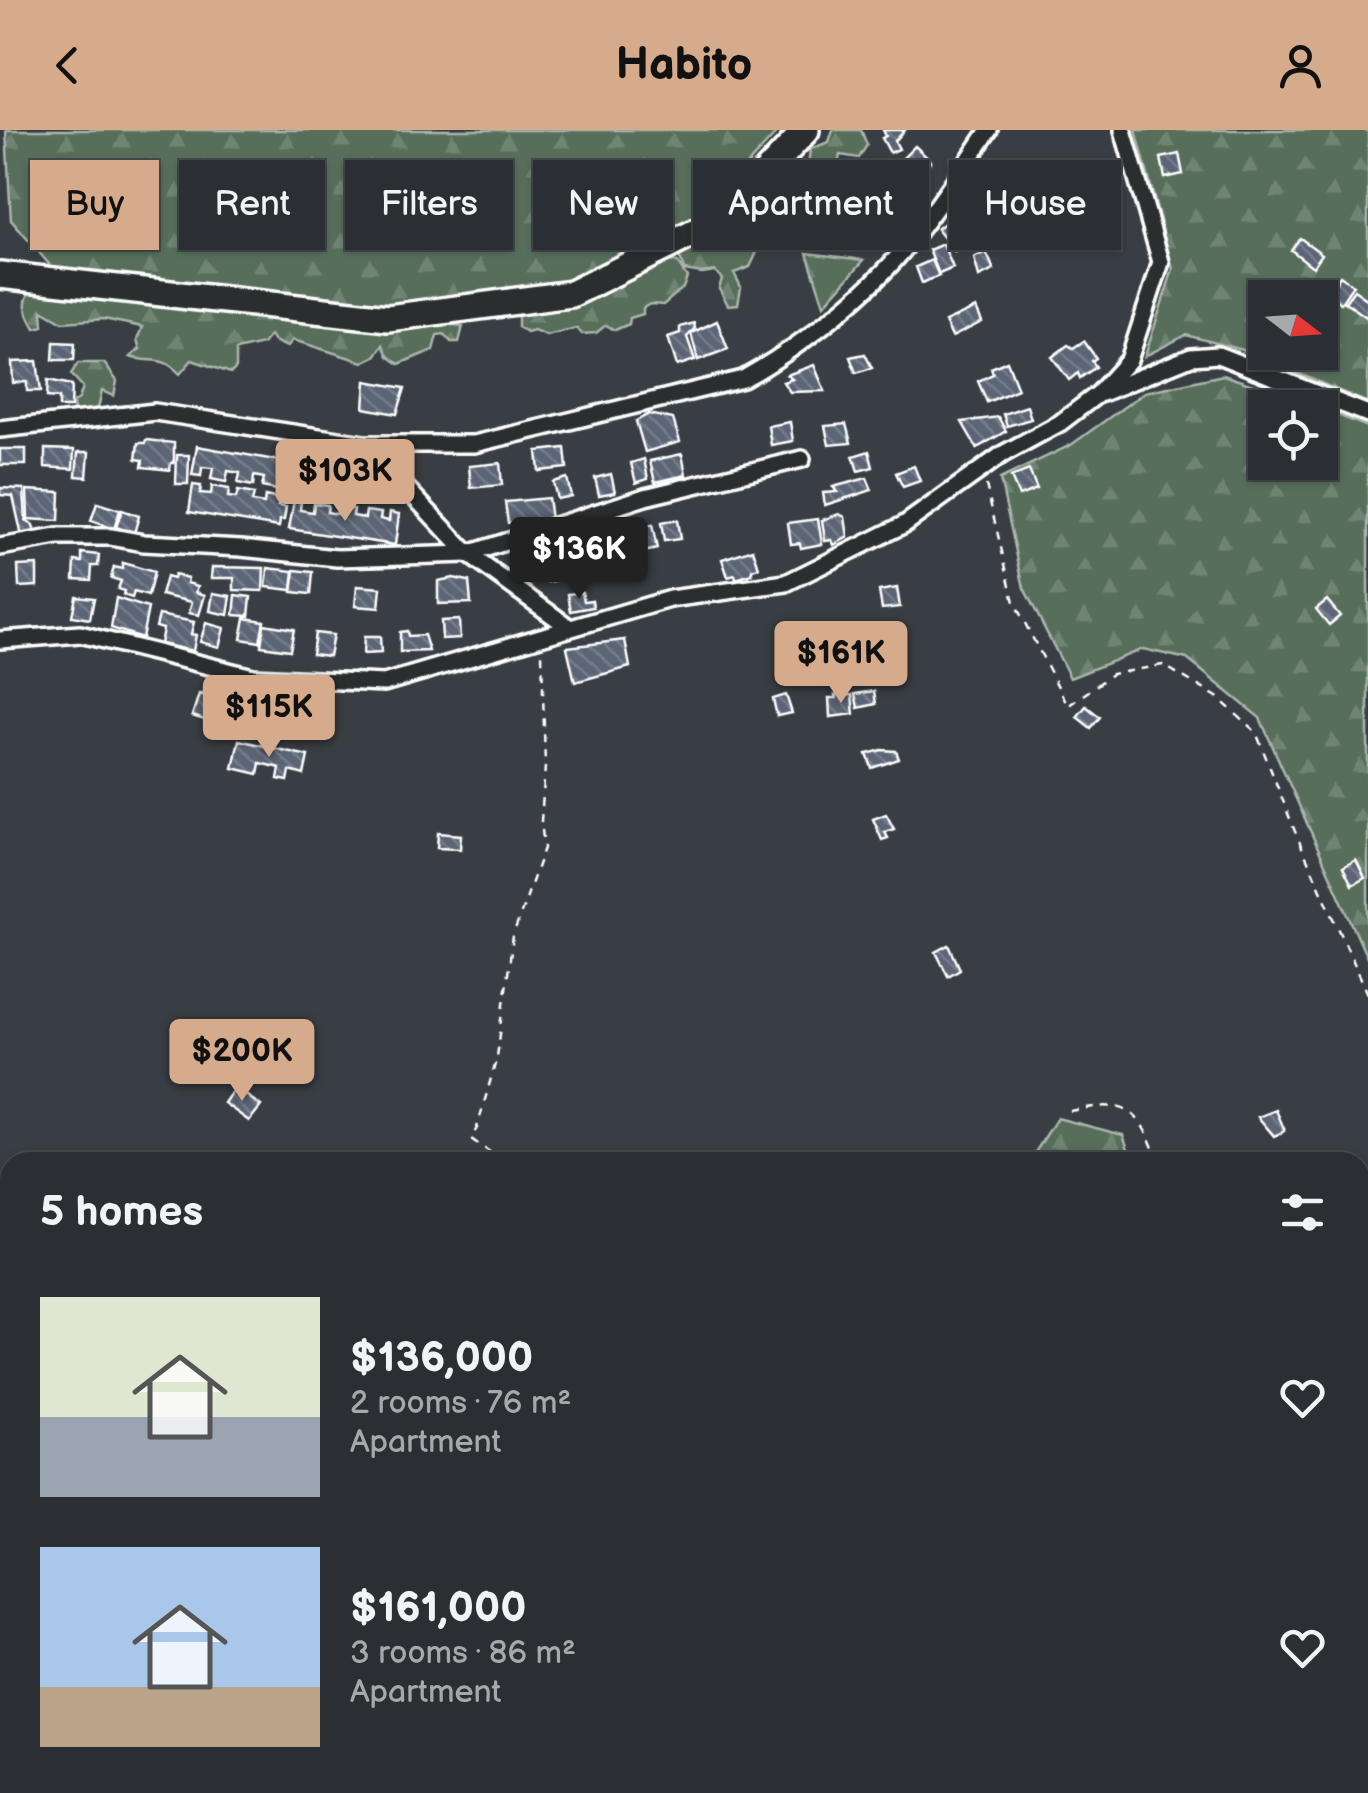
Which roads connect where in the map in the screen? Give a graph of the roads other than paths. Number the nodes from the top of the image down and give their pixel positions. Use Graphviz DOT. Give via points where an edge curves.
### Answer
graph roads {
  1 [pos="806,130"];
  2 [pos="989,130"];
  3 [pos="1123,130"];
  4 [pos="0,275"];
  5 [pos="1098,394"];
  6 [pos="1368,414"];
  7 [pos="0,429"];
  8 [pos="365,444"];
  9 [pos="802,460"];
  10 [pos="0,547"];
  11 [pos="468,554"];
  12 [pos="570,628"];
  13 [pos="0,640"];
  1 -- 4 [label="highway" via="704,228 571,294 388,318"];
  2 -- 8 [label="street" via="908,246 773,362 743,378 474,444"];
  3 -- 5 [label="street" via="1161,262 1129,360"];
  5 -- 6 [label="street" via="1191,357 1218,354"];
  5 -- 12 [label="street" via="906,524 786,583 670,599"];
  7 -- 8 [label="street" via="155,412"];
  8 -- 11 [label="street"];
  9 -- 11 [label="street" via="646,497"];
  10 -- 11 [label="street" via="111,537 337,558"];
  11 -- 12 [label="street"];
  12 -- 13 [label="street" via="384,683 253,677 80,634"];
}
